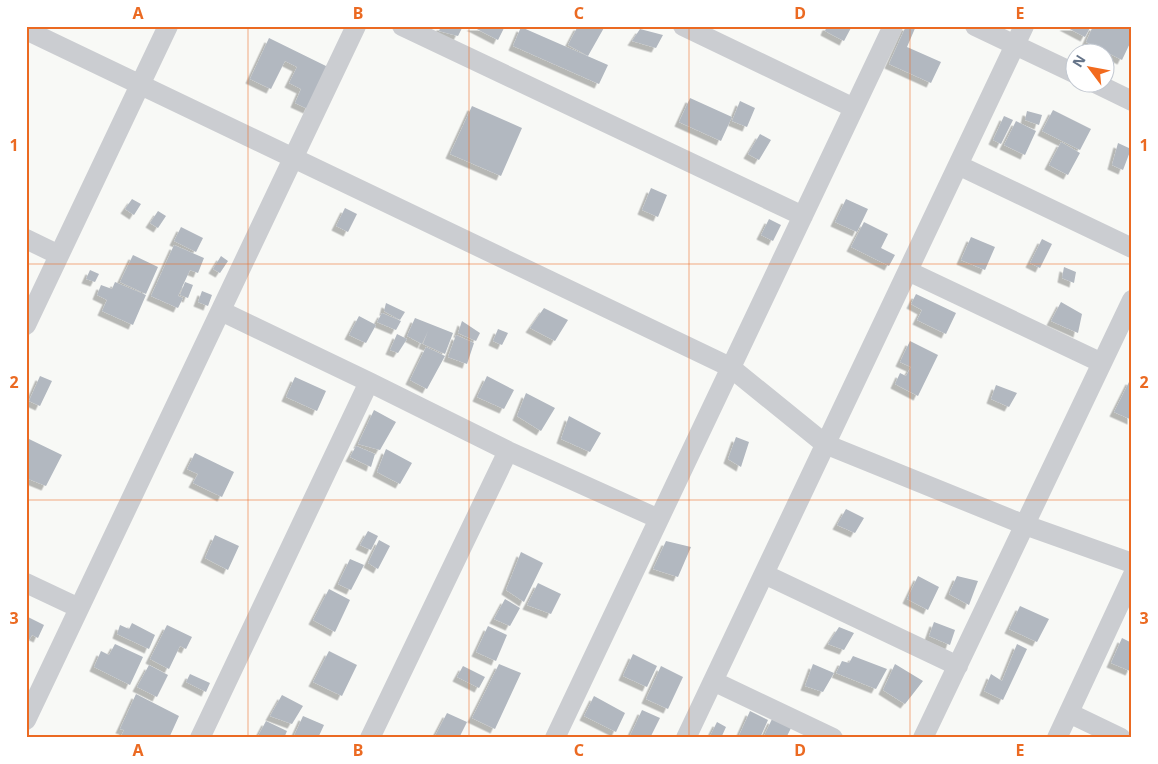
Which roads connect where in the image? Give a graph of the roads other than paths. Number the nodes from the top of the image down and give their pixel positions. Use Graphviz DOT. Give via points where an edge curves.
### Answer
graph roads {
  1 [pos="168,26"];
  2 [pos="356,26"];
  3 [pos="402,26"];
  4 [pos="683,26"];
  5 [pos="893,26"];
  6 [pos="975,26"];
  7 [pos="1024,26"];
  8 [pos="26,30"];
  9 [pos="1015,45"];
  10 [pos="1066,69"];
  11 [pos="141,84"];
  12 [pos="1114,92"];
  13 [pos="1132,101"];
  14 [pos="854,108"];
  15 [pos="294,157"];
  16 [pos="958,165"];
  17 [pos="803,216"];
  18 [pos="26,239"];
  19 [pos="1132,248"];
  20 [pos="59,255"];
  21 [pos="908,271"];
  22 [pos="1132,300"];
  23 [pos="221,311"];
  24 [pos="26,325"];
  25 [pos="1102,363"];
  26 [pos="730,367"];
  27 [pos="369,382"];
  28 [pos="825,444"];
  29 [pos="508,451"];
  30 [pos="659,519"];
  31 [pos="1025,525"];
  32 [pos="1132,563"];
  33 [pos="764,574"];
  34 [pos="1132,577"];
  35 [pos="26,583"];
  36 [pos="79,608"];
  37 [pos="958,666"];
  38 [pos="713,681"];
  39 [pos="1069,713"];
  40 [pos="26,720"];
  41 [pos="200,738"];
  42 [pos="370,738"];
  43 [pos="554,738"];
  44 [pos="686,738"];
  45 [pos="833,738"];
  46 [pos="924,738"];
  47 [pos="1057,738"];
  48 [pos="1121,738"];
  1 -- 11 [label="street"];
  2 -- 15 [label="street"];
  3 -- 17 [label="street"];
  4 -- 14 [label="street"];
  5 -- 14 [label="street"];
  6 -- 9 [label="street"];
  7 -- 9 [label="street"];
  8 -- 11 [label="street"];
  9 -- 10 [label="street"];
  9 -- 16 [label="street"];
  11 -- 15 [label="street"];
  11 -- 20 [label="street"];
  12 -- 13 [label="street"];
  14 -- 17 [label="street"];
  15 -- 23 [label="street"];
  15 -- 26 [label="street"];
  16 -- 19 [label="street"];
  16 -- 21 [label="street"];
  17 -- 26 [label="street"];
  18 -- 20 [label="street"];
  20 -- 24 [label="street"];
  21 -- 25 [label="street"];
  21 -- 28 [label="street"];
  22 -- 25 [label="street"];
  23 -- 27 [label="street"];
  23 -- 36 [label="street"];
  25 -- 31 [label="street"];
  26 -- 28 [label="street"];
  26 -- 30 [label="street"];
  27 -- 29 [label="street"];
  27 -- 41 [label="street"];
  28 -- 31 [label="street"];
  28 -- 33 [label="street"];
  29 -- 30 [label="street"];
  29 -- 42 [label="street"];
  30 -- 43 [label="street"];
  31 -- 32 [label="street"];
  31 -- 37 [label="street"];
  33 -- 37 [label="street"];
  33 -- 38 [label="street"];
  34 -- 39 [label="street"];
  35 -- 36 [label="street"];
  36 -- 40 [label="street"];
  37 -- 46 [label="street"];
  38 -- 44 [label="street"];
  38 -- 45 [label="street"];
  39 -- 47 [label="street"];
  39 -- 48 [label="street"];
}
